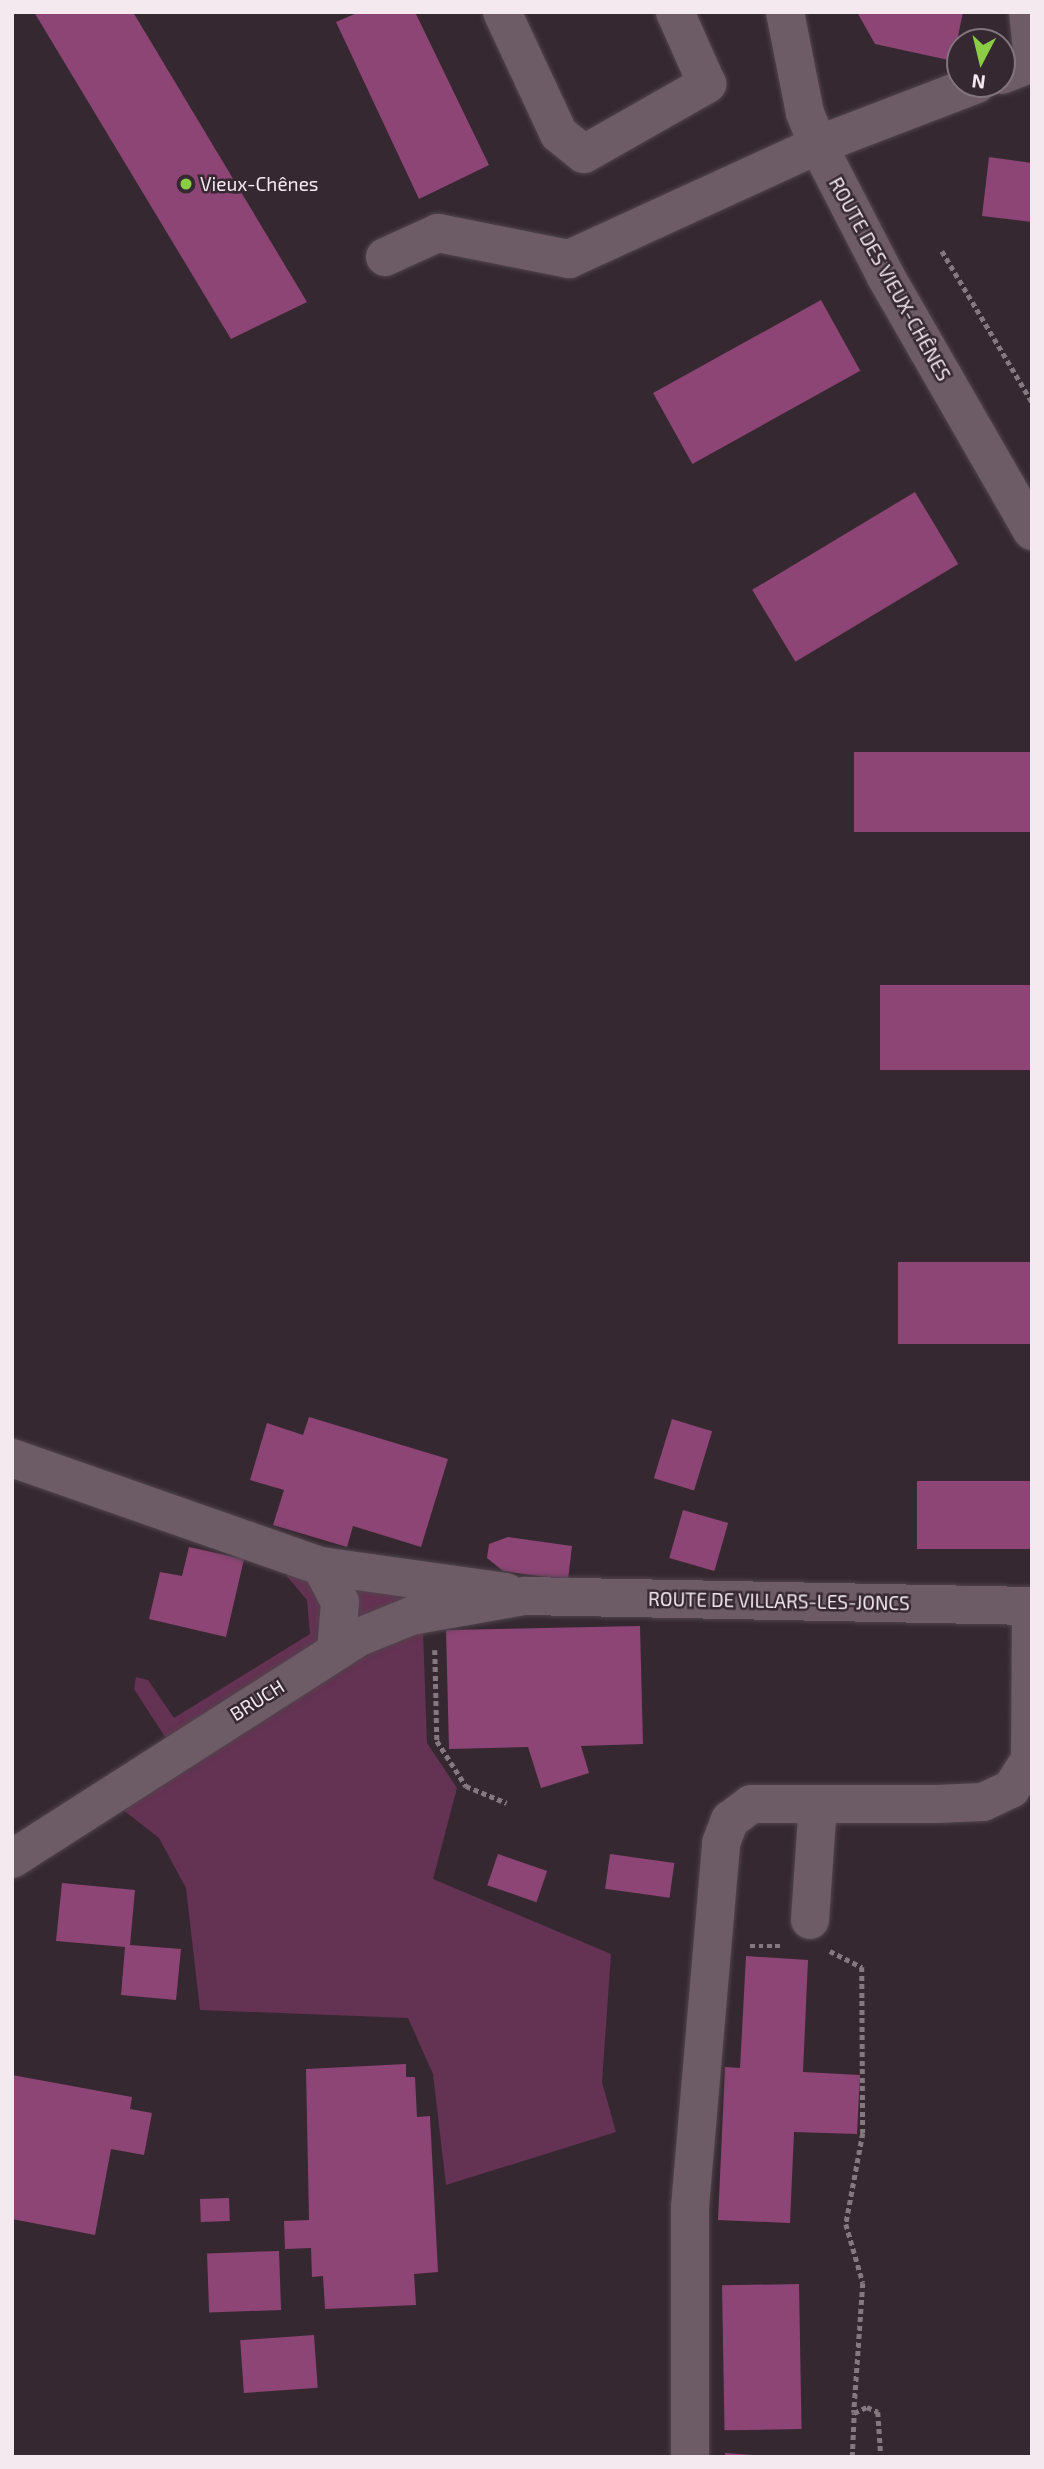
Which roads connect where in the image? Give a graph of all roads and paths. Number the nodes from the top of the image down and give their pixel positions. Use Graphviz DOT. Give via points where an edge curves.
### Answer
graph roads {
  1 [pos="502,12"];
  2 [pos="675,12"];
  3 [pos="785,12"];
  4 [pos="1028,12"];
  5 [pos="1032,48"];
  6 [pos="946,96"];
  7 [pos="818,145"];
  8 [pos="942,251"];
  9 [pos="385,257"];
  10 [pos="1032,402"];
  11 [pos="1032,531"];
  12 [pos="12,1458"];
  13 [pos="321,1566"];
  14 [pos="526,1596"];
  15 [pos="1032,1606"];
  16 [pos="434,1611"];
  17 [pos="336,1651"];
  18 [pos="507,1802"];
  19 [pos="818,1804"];
  20 [pos="12,1859"];
  21 [pos="806,1938"];
  22 [pos="712,1945"];
  23 [pos="855,2413"];
  24 [pos="690,2457"];
  25 [pos="852,2457"];
  26 [pos="881,2457"];
  1 -- 2 [label="street" via="559,134 584,154 707,84"];
  3 -- 7 [label="street, ROUTE DES VIEUX-CHÊNES" via="805,113"];
  4 -- 5 [label="street"];
  6 -- 7 [label="street"];
  7 -- 9 [label="street" via="569,259 438,233"];
  7 -- 11 [label="street, ROUTE DES VIEUX-CHÊNES" via="886,277"];
  8 -- 10 [label="path"];
  12 -- 13 [label="street"];
  13 -- 14 [label="street" via="451,1579"];
  13 -- 17 [label="street" via="340,1602"];
  14 -- 15 [label="street, ROUTE DE VILLARS-LES-JONCS"];
  14 -- 16 [label="street, BRUCH"];
  15 -- 19 [label="street" via="1030,1760 1012,1789 983,1802"];
  16 -- 17 [label="street, BRUCH" via="386,1624"];
  16 -- 18 [label="path" via="437,1741 466,1786"];
  17 -- 20 [label="street, BRUCH"];
  19 -- 21 [label="street"];
  19 -- 22 [label="street" via="751,1804 730,1821 721,1843"];
  21 -- 22 [label="path"];
  21 -- 23 [label="path" via="862,1967 863,2133 846,2224 863,2283"];
  22 -- 24 [label="street" via="690,2207"];
  23 -- 25 [label="path"];
  23 -- 26 [label="path" via="867,2407 878,2412"];
}
